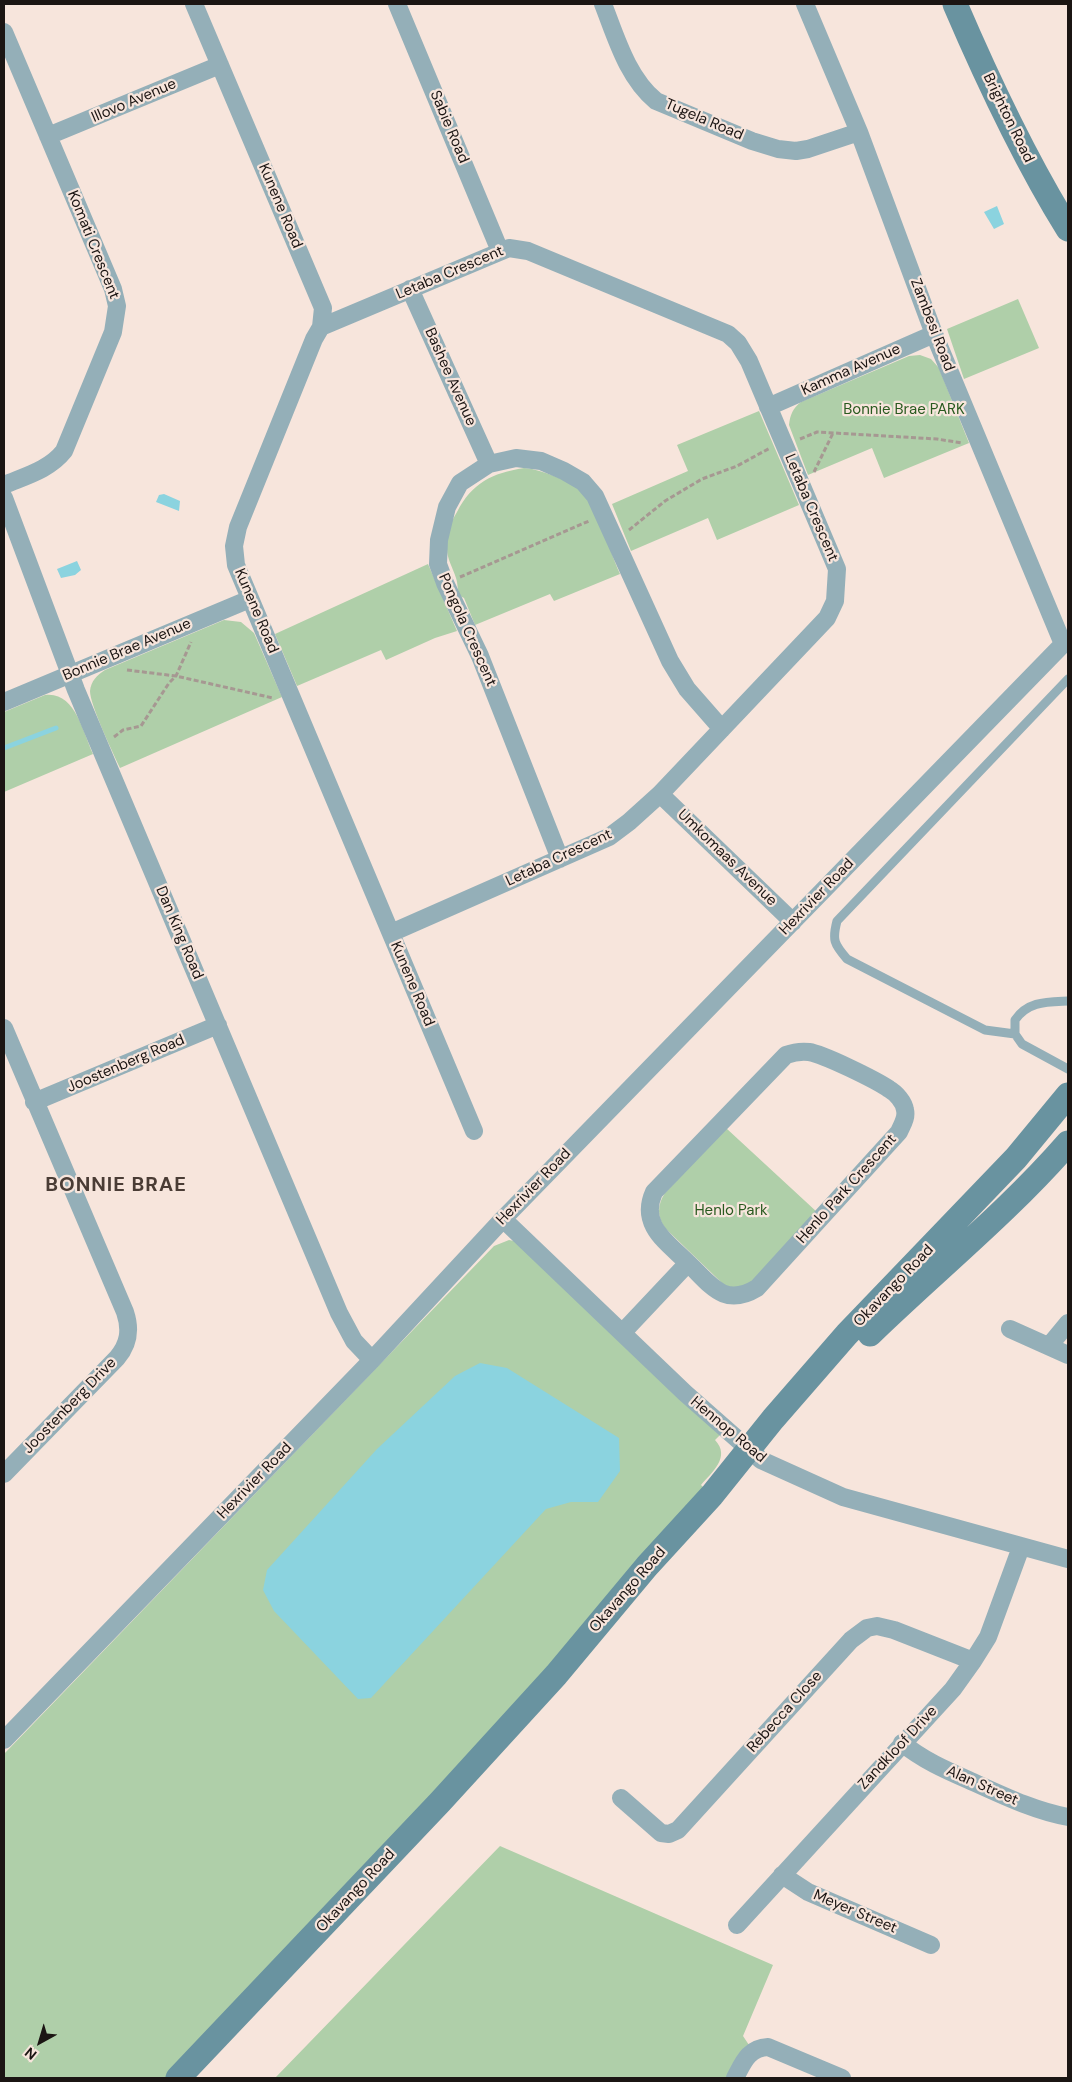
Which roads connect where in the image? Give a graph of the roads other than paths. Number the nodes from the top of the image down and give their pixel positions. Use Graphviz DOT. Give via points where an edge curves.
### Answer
graph roads {
  1 [pos="194,4"];
  2 [pos="397,4"];
  3 [pos="603,4"];
  4 [pos="805,4"];
  5 [pos="955,4"];
  6 [pos="4,32"];
  7 [pos="220,65"];
  8 [pos="859,132"];
  9 [pos="48,136"];
  10 [pos="1068,229"];
  11 [pos="500,251"];
  12 [pos="410,289"];
  13 [pos="321,327"];
  14 [pos="934,334"];
  15 [pos="768,407"];
  16 [pos="489,464"];
  17 [pos="4,485"];
  18 [pos="4,498"];
  19 [pos="250,598"];
  20 [pos="1066,642"];
  21 [pos="70,674"];
  22 [pos="1068,679"];
  23 [pos="4,702"];
  24 [pos="722,729"];
  25 [pos="660,794"];
  26 [pos="560,859"];
  27 [pos="793,922"];
  28 [pos="391,933"];
  29 [pos="1068,1001"];
  30 [pos="218,1025"];
  31 [pos="4,1028"];
  32 [pos="1015,1034"];
  33 [pos="1068,1069"];
  34 [pos="1068,1095"];
  35 [pos="34,1102"];
  36 [pos="474,1132"];
  37 [pos="1068,1143"];
  38 [pos="503,1219"];
  39 [pos="688,1263"];
  40 [pos="1068,1323"];
  41 [pos="1010,1329"];
  42 [pos="623,1332"];
  43 [pos="1049,1346"];
  44 [pos="1068,1355"];
  45 [pos="372,1360"];
  46 [pos="755,1455"];
  47 [pos="4,1474"];
  48 [pos="1021,1547"];
  49 [pos="1068,1559"];
  50 [pos="973,1661"];
  51 [pos="4,1740"];
  52 [pos="902,1743"];
  53 [pos="620,1798"];
  54 [pos="1068,1816"];
  55 [pos="782,1875"];
  56 [pos="737,1925"];
  57 [pos="931,1945"];
  58 [pos="178,2078"];
  59 [pos="191,2078"];
  60 [pos="734,2078"];
  61 [pos="842,2078"];
  1 -- 7 [label="street, Kunene Road"];
  2 -- 11 [label="street, Sabie Road"];
  3 -- 8 [label="street, Tugela Road" via="633,73 645,92 656,100 778,149 808,149"];
  4 -- 8 [label="street, Zambesi Road"];
  5 -- 10 [label="main road, Brighton Road" via="1015,136"];
  6 -- 9 [label="street, Komati Crescent"];
  7 -- 9 [label="street, Illovo Avenue"];
  7 -- 13 [label="street, Kunene Road" via="323,308"];
  8 -- 14 [label="street, Zambesi Road"];
  9 -- 17 [label="street, Komati Crescent" via="113,289 117,306 113,332 64,451 44,468"];
  11 -- 12 [label="street, Letaba Crescent"];
  11 -- 15 [label="street, Letaba Crescent" via="509,248 528,251 728,334 742,347"];
  12 -- 13 [label="street, Letaba Crescent"];
  12 -- 16 [label="street, Bashee Avenue"];
  13 -- 19 [label="street, Kunene Road" via="235,537 236,565"];
  14 -- 15 [label="street, Kamma Avenue"];
  14 -- 20 [label="street, Zambesi Road"];
  15 -- 24 [label="street, Letaba Crescent" via="837,569 835,601 827,618"];
  16 -- 24 [label="street, Pongola Crescent" via="516,458 541,461 584,482 595,496 670,661 687,689"];
  16 -- 26 [label="street, Pongola Crescent" via="460,483 447,507 439,540 438,564 480,656"];
  18 -- 21 [label="street, Dan King Road"];
  19 -- 21 [label="street, Bonnie Brae Avenue"];
  19 -- 28 [label="street, Kunene Road"];
  20 -- 27 [label="street, Hexrivier Road"];
  21 -- 23 [label="street, Bonnie Brae Avenue"];
  21 -- 30 [label="street, Dan King Road"];
  22 -- 32 [label="lane" via="837,921 834,933 835,945 847,959 985,1030"];
  24 -- 25 [label="street, Letaba Crescent"];
  25 -- 26 [label="street, Letaba Crescent" via="609,837"];
  25 -- 27 [label="street, Umkomaas Avenue"];
  26 -- 28 [label="street, Letaba Crescent"];
  27 -- 38 [label="street, Hexrivier Road"];
  28 -- 36 [label="street, Kunene Road"];
  29 -- 32 [label="lane" via="1036,1003 1025,1009 1015,1020"];
  30 -- 35 [label="street, Joostenberg Road"];
  30 -- 45 [label="street, Dan King Road" via="339,1312 354,1341"];
  31 -- 35 [label="street, Joostenberg Drive"];
  32 -- 33 [label="lane" via="1022,1044"];
  34 -- 46 [label="main road, Okavango Road" via="1016,1158 847,1334"];
  35 -- 47 [label="street, Joostenberg Drive" via="125,1312 129,1330 125,1347 117,1358"];
  37 -- 46 [label="main road, Okavango Road" via="1039,1176 865,1339"];
  38 -- 42 [label="street, Hennop Road"];
  38 -- 45 [label="street, Hexrivier Road"];
  39 -- 39 [label="street, Henlo Park Crescent" via="727,1296 738,1297 757,1288 899,1132 906,1109 900,1099 890,1090 812,1052 786,1055 654,1192 650,1201 651,1221 657,1233"];
  39 -- 42 [label="street"];
  40 -- 43 [label="street"];
  41 -- 43 [label="street"];
  42 -- 46 [label="street, Hennop Road"];
  43 -- 44 [label="street"];
  45 -- 51 [label="street, Hexrivier Road"];
  46 -- 48 [label="street, Hennop Road" via="843,1497"];
  46 -- 58 [label="main road, Okavango Road" via="712,1495 647,1566 550,1682 440,1802"];
  46 -- 59 [label="main road, Okavango Road" via="496,1755"];
  48 -- 49 [label="street, Hennop Road"];
  48 -- 50 [label="street, Zandkloof Drive" via="988,1637"];
  50 -- 52 [label="street, Zandkloof Drive" via="953,1689"];
  50 -- 53 [label="street, Rebecca Close" via="894,1630 877,1626 867,1628 851,1640 678,1830 669,1834 661,1832"];
  52 -- 54 [label="street, Alan Street" via="933,1764 1003,1796 1048,1813"];
  52 -- 55 [label="street, Zandkloof Drive"];
  55 -- 56 [label="street, Zandkloof Drive"];
  55 -- 57 [label="street, Meyer Street" via="808,1892"];
  60 -- 61 [label="street" via="747,2056 756,2049 768,2047"];
}
